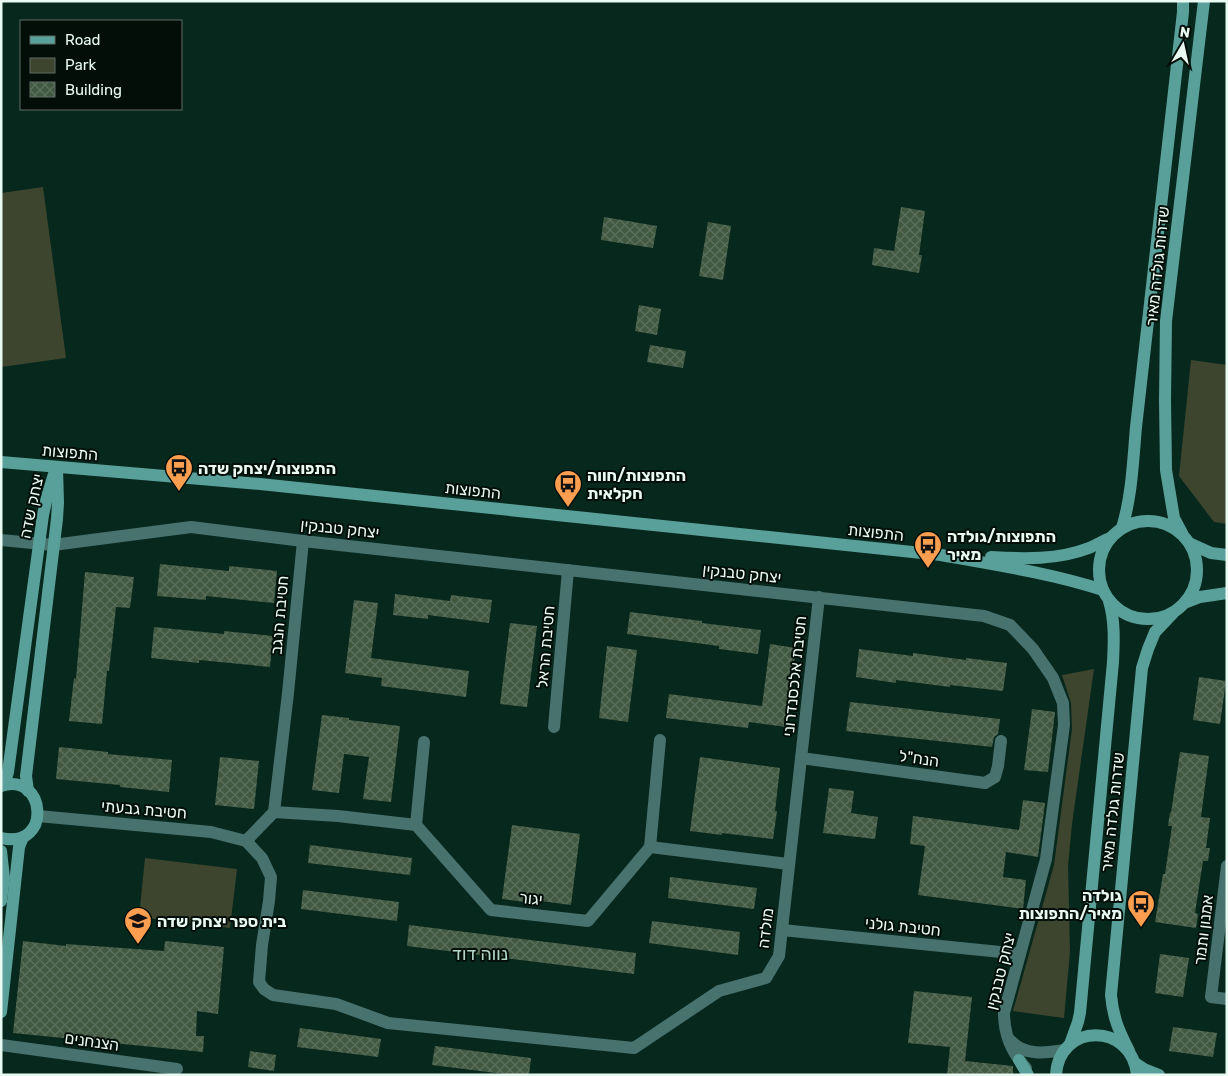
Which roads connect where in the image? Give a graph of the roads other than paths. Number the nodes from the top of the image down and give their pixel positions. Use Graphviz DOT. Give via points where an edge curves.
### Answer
graph roads {
  1 [pos="1183,1"];
  2 [pos="1204,1"];
  3 [pos="1,462"];
  4 [pos="57,467"];
  5 [pos="1122,528"];
  6 [pos="1182,533"];
  7 [pos="1111,538"];
  8 [pos="1,540"];
  9 [pos="303,541"];
  10 [pos="39,544"];
  11 [pos="1190,544"];
  12 [pos="53,545"];
  13 [pos="1227,555"];
  14 [pos="941,556"];
  15 [pos="568,570"];
  16 [pos="1227,593"];
  17 [pos="1106,596"];
  18 [pos="819,597"];
  19 [pos="1187,602"];
  20 [pos="1173,613"];
  21 [pos="554,727"];
  22 [pos="660,740"];
  23 [pos="1001,741"];
  24 [pos="424,742"];
  25 [pos="801,758"];
  26 [pos="1,785"];
  27 [pos="28,790"];
  28 [pos="274,812"];
  29 [pos="38,816"];
  30 [pos="416,825"];
  31 [pos="23,837"];
  32 [pos="1,838"];
  33 [pos="246,841"];
  34 [pos="650,846"];
  35 [pos="1,851"];
  36 [pos="788,864"];
  37 [pos="1227,866"];
  38 [pos="1,901"];
  39 [pos="782,930"];
  40 [pos="1020,954"];
  41 [pos="1227,999"];
  42 [pos="1,1012"];
  43 [pos="1006,1034"];
  44 [pos="1,1045"];
  45 [pos="1067,1047"];
  46 [pos="1129,1051"];
  47 [pos="1019,1060"];
  48 [pos="177,1069"];
  49 [pos="1136,1069"];
  50 [pos="1028,1075"];
  51 [pos="1034,1075"];
  52 [pos="1056,1075"];
  53 [pos="1159,1075"];
  1 -- 5 [label="main road, שדרות גולדה מאיר" via="1130,489"];
  2 -- 6 [label="main road, שדרות גולדה מאיר" via="1166,321 1166,470 1174,518"];
  3 -- 4 [label="main road, התפוצות"];
  4 -- 10 [label="main road, יצחק שדה" via="47,497"];
  4 -- 12 [label="main road, יצחק שדה" via="58,503"];
  4 -- 14 [label="main road, התפוצות" via="260,484"];
  5 -- 6 [label="main road" via="1137,522 1153,521"];
  5 -- 7 [label="main road"];
  6 -- 11 [label="main road"];
  7 -- 14 [label="main road, התפוצות" via="1057,556"];
  7 -- 17 [label="main road" via="1099,562 1099,576"];
  8 -- 10 [label="street, יצחק טבנקין"];
  9 -- 12 [label="street, יצחק טבנקין" via="191,527"];
  9 -- 15 [label="street, יצחק טבנקין"];
  9 -- 28 [label="street, חטיבת הנגב"];
  10 -- 12 [label="street, יצחק טבנקין"];
  10 -- 26 [label="main road, יצחק שדה" via="8,772"];
  11 -- 13 [label="main road"];
  11 -- 19 [label="main road" via="1197,558 1198,574"];
  12 -- 27 [label="main road, יצחק שדה" via="26,776"];
  14 -- 17 [label="main road, התפוצות" via="1046,574 1074,581"];
  15 -- 18 [label="street, יצחק טבנקין"];
  15 -- 21 [label="street, חטיבת הראל"];
  16 -- 19 [label="main road"];
  17 -- 20 [label="main road" via="1120,611 1132,617 1146,620"];
  17 -- 45 [label="main road, שדרות גולדה מאיר" via="1114,631 1112,672 1080,1013"];
  18 -- 25 [label="street, חטיבת אלכסנדרוני"];
  18 -- 40 [label="street, יצחק טבנקין" via="984,616 1010,625 1033,649 1053,678 1063,703 1064,725 1046,859"];
  19 -- 20 [label="main road"];
  20 -- 46 [label="main road, שדרות גולדה מאיר" via="1155,632 1141,677 1111,995 1116,1024"];
  22 -- 34 [label="street"];
  23 -- 25 [label="street, הנח\"ל" via="995,777 985,783"];
  24 -- 30 [label="street"];
  25 -- 36 [label="street, מולדה"];
  26 -- 27 [label="main road" via="13,784"];
  27 -- 29 [label="main road" via="35,798"];
  28 -- 30 [label="street"];
  28 -- 33 [label="street"];
  29 -- 31 [label="main road" via="35,825"];
  29 -- 33 [label="street, חטיבת גבעתי" via="211,832"];
  30 -- 34 [label="street, יגור" via="491,910 588,921"];
  31 -- 32 [label="main road"];
  31 -- 42 [label="main road" via="19,848"];
  33 -- 39 [label="street, מולדה" via="262,858 271,878 259,982 264,989 273,995 336,1004 388,1023 634,1048 719,991 766,978 779,956"];
  34 -- 36 [label="street"];
  35 -- 38 [label="main road" via="4,878"];
  36 -- 39 [label="street, מולדה"];
  37 -- 41 [label="street, אמנון ותמר" via="1211,996"];
  39 -- 40 [label="street, חטיבת גולני"];
  40 -- 43 [label="street, יצחק טבנקין" via="1004,1013"];
  43 -- 45 [label="street, יצחק טבנקין" via="1015,1046 1029,1052 1045,1053"];
  43 -- 47 [label="street, יצחק טבנקין"];
  44 -- 48 [label="street, הצנחנים"];
  45 -- 46 [label="main road" via="1077,1039 1101,1035 1119,1042"];
  45 -- 52 [label="main road, שדרות גולדה מאיר" via="1057,1064"];
  46 -- 49 [label="main road, שדרות גולדה מאיר"];
  47 -- 50 [label="main road"];
  47 -- 51 [label="street, יצחק טבנקין"];
  49 -- 53 [label="main road"];
}
